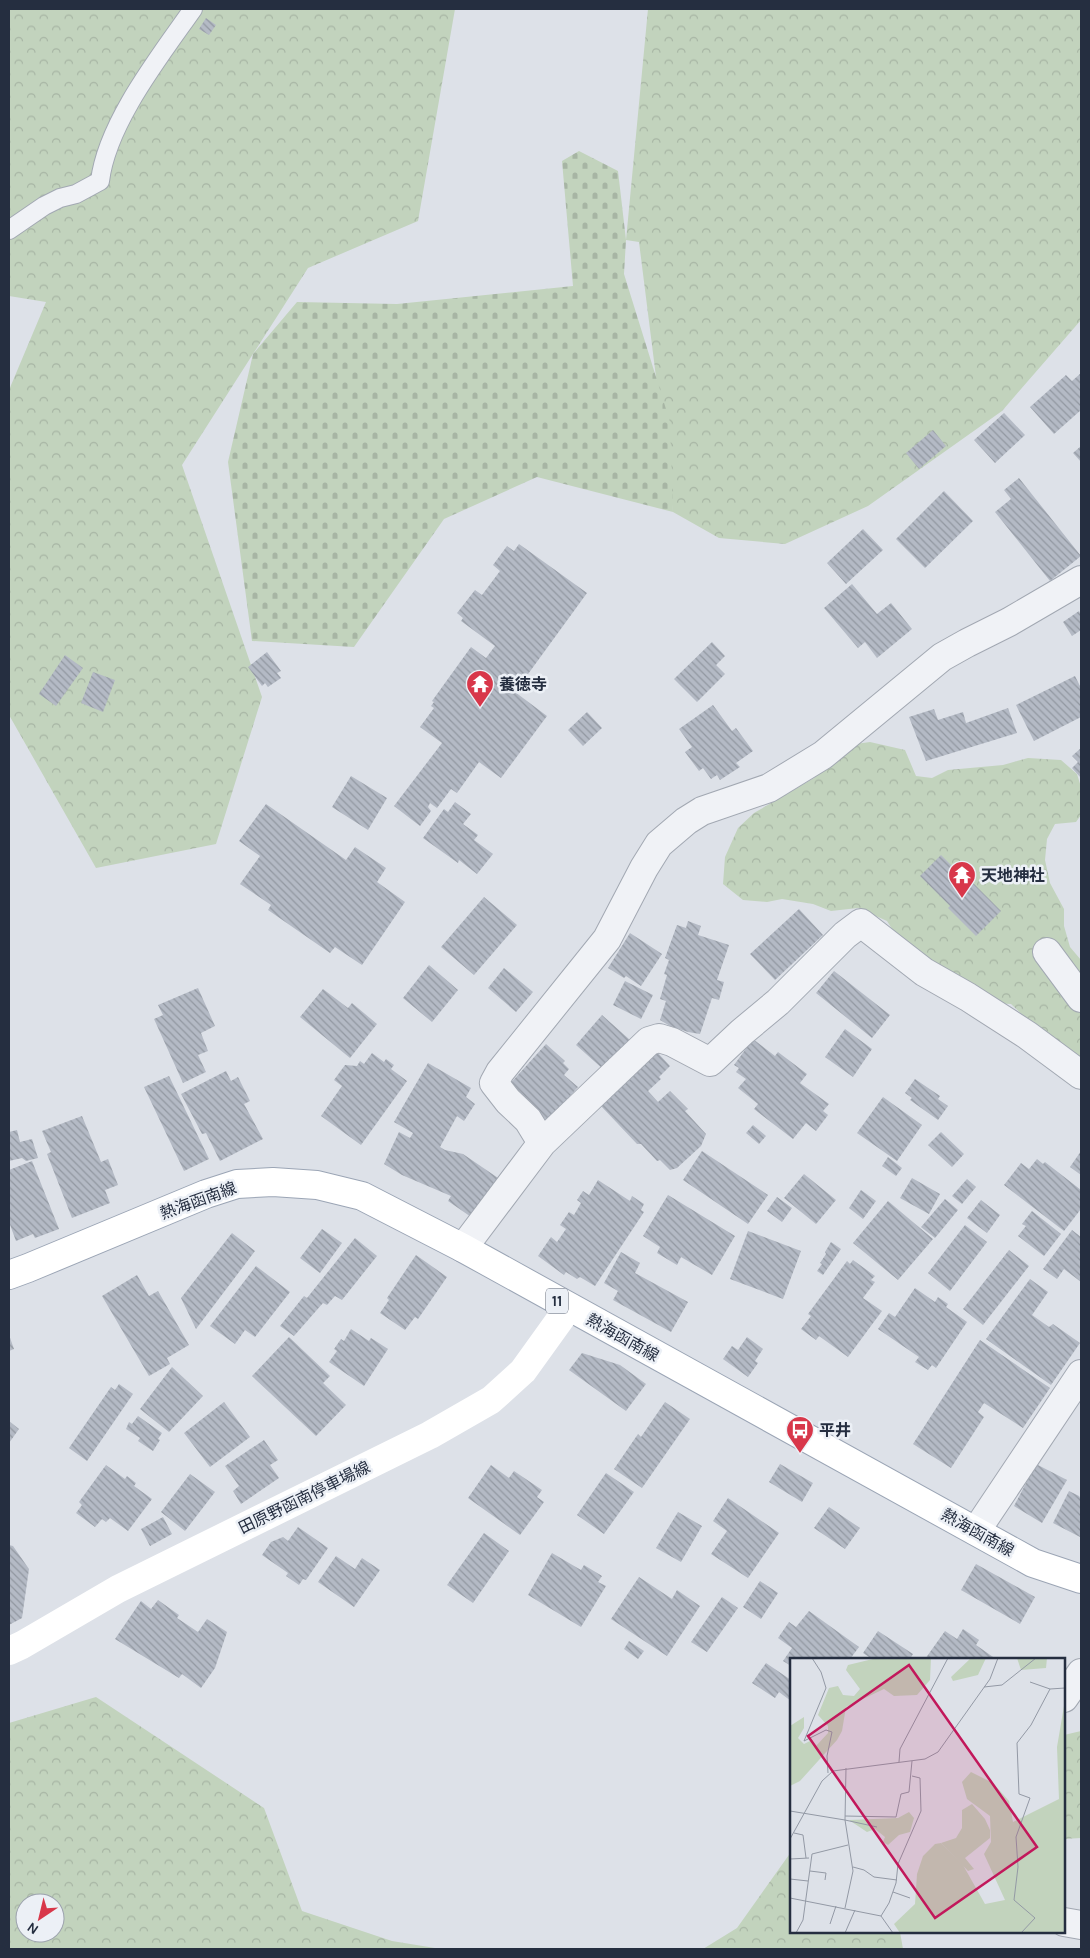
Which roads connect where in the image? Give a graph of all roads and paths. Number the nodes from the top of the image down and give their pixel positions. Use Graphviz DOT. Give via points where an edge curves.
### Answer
graph roads {
  1 [pos="193,9"];
  2 [pos="9,230"];
  3 [pos="1081,580"];
  4 [pos="1048,952"];
  5 [pos="1081,998"];
  6 [pos="1081,1075"];
  7 [pos="542,1143"];
  8 [pos="463,1248"];
  9 [pos="9,1275"];
  10 [pos="569,1307"];
  11 [pos="1081,1374"];
  12 [pos="976,1531"];
  13 [pos="1081,1579"];
  14 [pos="9,1651"];
  15 [pos="1081,1673"];
  16 [pos="1065,1697"];
  17 [pos="1065,1922"];
  18 [pos="1081,1925"];
  1 -- 2 [label="lane" via="117,124 101,168 100,181 44,206"];
  3 -- 7 [label="street" via="942,657 823,755 768,788 702,811 659,844 607,939 494,1083 528,1120"];
  4 -- 5 [label="street"];
  6 -- 7 [label="street" via="1027,1035 924,972 861,923 710,1062 672,1042 659,1038 649,1041"];
  7 -- 8 [label="street"];
  8 -- 9 [label="main road, 熱海函南線 / 11" via="362,1196 317,1185 237,1184"];
  8 -- 10 [label="main road, 熱海函南線 / 11"];
  10 -- 12 [label="main road, 熱海函南線 / 11"];
  10 -- 14 [label="main road, 田原野函南停車場線" via="523,1371 491,1400 430,1435 118,1589"];
  11 -- 12 [label="street"];
  12 -- 13 [label="main road, 熱海函南線 / 11" via="1034,1563"];
  15 -- 16 [label="street"];
  17 -- 18 [label="street"];
}
